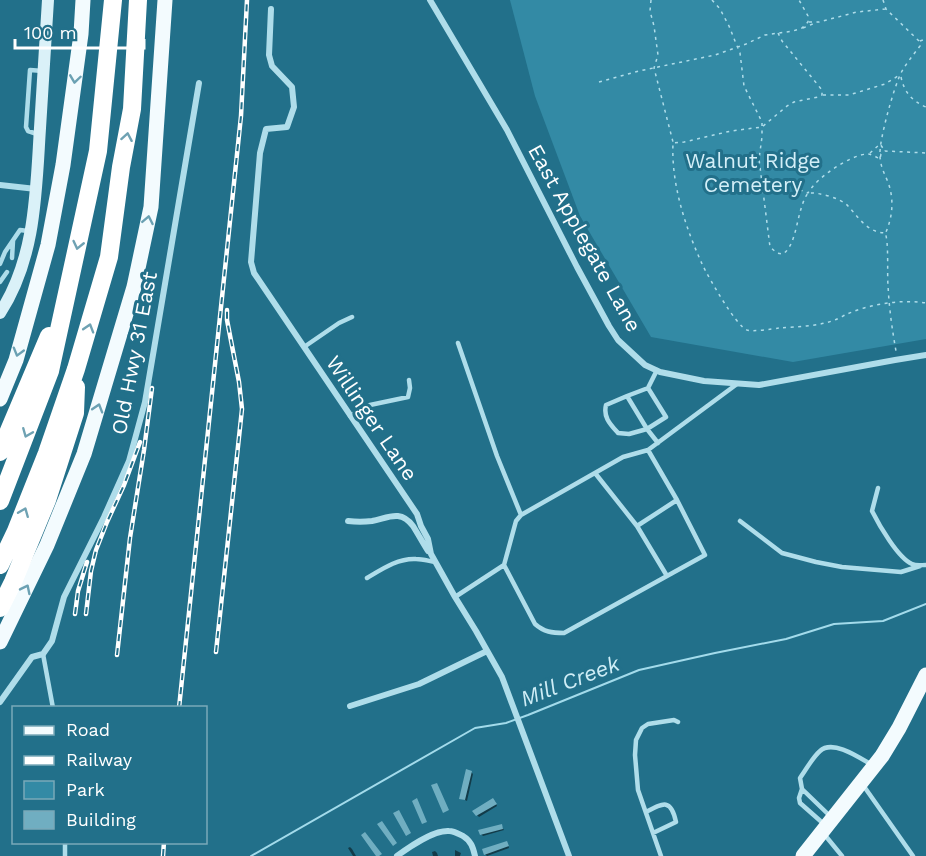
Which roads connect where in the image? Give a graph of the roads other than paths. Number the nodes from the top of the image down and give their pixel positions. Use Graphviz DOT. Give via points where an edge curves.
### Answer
graph roads {
  1 [pos="48,0"];
  2 [pos="83,0"];
  3 [pos="113,0"];
  4 [pos="138,0"];
  5 [pos="165,0"];
  6 [pos="430,0"];
  7 [pos="271,9"];
  8 [pos="199,83"];
  9 [pos="0,185"];
  10 [pos="36,189"];
  11 [pos="31,232"];
  12 [pos="13,239"];
  13 [pos="12,258"];
  14 [pos="0,264"];
  15 [pos="7,272"];
  16 [pos="0,282"];
  17 [pos="67,293"];
  18 [pos="4,295"];
  19 [pos="0,313"];
  20 [pos="352,317"];
  21 [pos="458,343"];
  22 [pos="304,347"];
  23 [pos="926,355"];
  24 [pos="76,369"];
  25 [pos="657,370"];
  26 [pos="409,380"];
  27 [pos="737,384"];
  28 [pos="648,388"];
  29 [pos="627,396"];
  30 [pos="0,399"];
  31 [pos="350,416"];
  32 [pos="647,429"];
  33 [pos="658,443"];
  34 [pos="648,450"];
  35 [pos="0,452"];
  36 [pos="595,473"];
  37 [pos="878,488"];
  38 [pos="678,500"];
  39 [pos="0,501"];
  40 [pos="520,514"];
  41 [pos="348,521"];
  42 [pos="740,521"];
  43 [pos="636,526"];
  44 [pos="430,554"];
  45 [pos="435,562"];
  46 [pos="0,565"];
  47 [pos="504,565"];
  48 [pos="923,565"];
  49 [pos="667,576"];
  50 [pos="367,578"];
  51 [pos="455,597"];
  52 [pos="0,608"];
  53 [pos="0,642"];
  54 [pos="487,651"];
  55 [pos="43,654"];
  56 [pos="925,678"];
  57 [pos="0,702"];
  58 [pos="52,706"];
  59 [pos="351,706"];
  60 [pos="678,722"];
  61 [pos="874,766"];
  62 [pos="861,783"];
  63 [pos="801,789"];
  64 [pos="646,812"];
  65 [pos="827,826"];
  66 [pos="653,833"];
  67 [pos="807,854"];
  68 [pos="397,856"];
  69 [pos="475,856"];
  70 [pos="569,856"];
  71 [pos="662,856"];
  72 [pos="842,856"];
  73 [pos="913,856"];
  1 -- 10 [label="street"];
  2 -- 30 [label="main road, one-way" via="63,165 48,245 16,360"];
  3 -- 17 [label="highway, one-way" via="98,151"];
  24 -- 4 [label="highway, one-way" via="109,257 132,109"];
  53 -- 5 [label="main road, one-way" via="47,545 84,454 134,287 151,207"];
  6 -- 25 [label="street, East Applegate Lane" via="507,130 576,267 618,340 645,365"];
  7 -- 22 [label="street, Willinger Lane" via="269,56 292,87 294,107 287,127 266,129 260,153 251,262 254,273"];
  8 -- 55 [label="street, Old Hwy 31 East" via="145,402 129,461 64,597 52,641"];
  9 -- 10 [label="street"];
  10 -- 11 [label="street"];
  11 -- 12 [label="lane" via="20,230"];
  11 -- 18 [label="street" via="16,282"];
  12 -- 13 [label="lane"];
  12 -- 14 [label="lane"];
  15 -- 16 [label="lane"];
  17 -- 35 [label="highway"];
  17 -- 39 [label="highway, one-way" via="50,371"];
  18 -- 19 [label="street"];
  20 -- 22 [label="lane"];
  21 -- 40 [label="lane"];
  22 -- 31 [label="street, Willinger Lane"];
  23 -- 27 [label="street, East Applegate Lane" via="759,385"];
  46 -- 24 [label="highway, one-way" via="47,453"];
  24 -- 52 [label="highway" via="75,413 47,500"];
  25 -- 27 [label="street, East Applegate Lane"];
  25 -- 28 [label="lane"];
  26 -- 31 [label="lane" via="408,397 370,405"];
  27 -- 33 [label="lane"];
  28 -- 29 [label="lane"];
  28 -- 32 [label="lane" via="666,417"];
  29 -- 32 [label="lane"];
  29 -- 32 [label="lane" via="606,405 605,417 618,433"];
  31 -- 44 [label="street, Willinger Lane" via="417,514"];
  32 -- 33 [label="lane"];
  33 -- 34 [label="lane"];
  34 -- 36 [label="lane" via="623,457"];
  34 -- 38 [label="lane"];
  36 -- 40 [label="lane"];
  36 -- 43 [label="lane"];
  37 -- 48 [label="lane" via="872,511 881,528 910,563"];
  38 -- 43 [label="lane"];
  38 -- 49 [label="lane" via="705,555"];
  40 -- 47 [label="lane"];
  41 -- 44 [label="street" via="398,516 412,525"];
  42 -- 48 [label="lane" via="782,553 816,562 901,572"];
  43 -- 49 [label="lane"];
  44 -- 45 [label="street, Willinger Lane"];
  45 -- 50 [label="lane" via="402,560"];
  45 -- 51 [label="street, Willinger Lane"];
  47 -- 49 [label="lane" via="535,624 553,633 564,633"];
  47 -- 51 [label="lane"];
  51 -- 54 [label="street, Willinger Lane"];
  54 -- 59 [label="street" via="419,684"];
  54 -- 70 [label="street, Willinger Lane" via="502,677"];
  55 -- 57 [label="street, Old Hwy 31 East" via="32,657"];
  55 -- 58 [label="lane"];
  56 -- 61 [label="main road"];
  60 -- 64 [label="lane" via="648,724 636,740 638,790"];
  61 -- 62 [label="main road"];
  61 -- 63 [label="lane" via="848,751 828,747 820,750 800,778"];
  62 -- 65 [label="main road"];
  62 -- 73 [label="lane"];
  63 -- 65 [label="lane"];
  63 -- 65 [label="lane" via="800,803"];
  64 -- 66 [label="lane"];
  64 -- 66 [label="lane" via="660,804 671,807 675,816 676,822"];
  65 -- 67 [label="main road"];
  65 -- 72 [label="lane"];
  66 -- 71 [label="lane"];
  68 -- 69 [label="street" via="441,831 467,839"];
}
